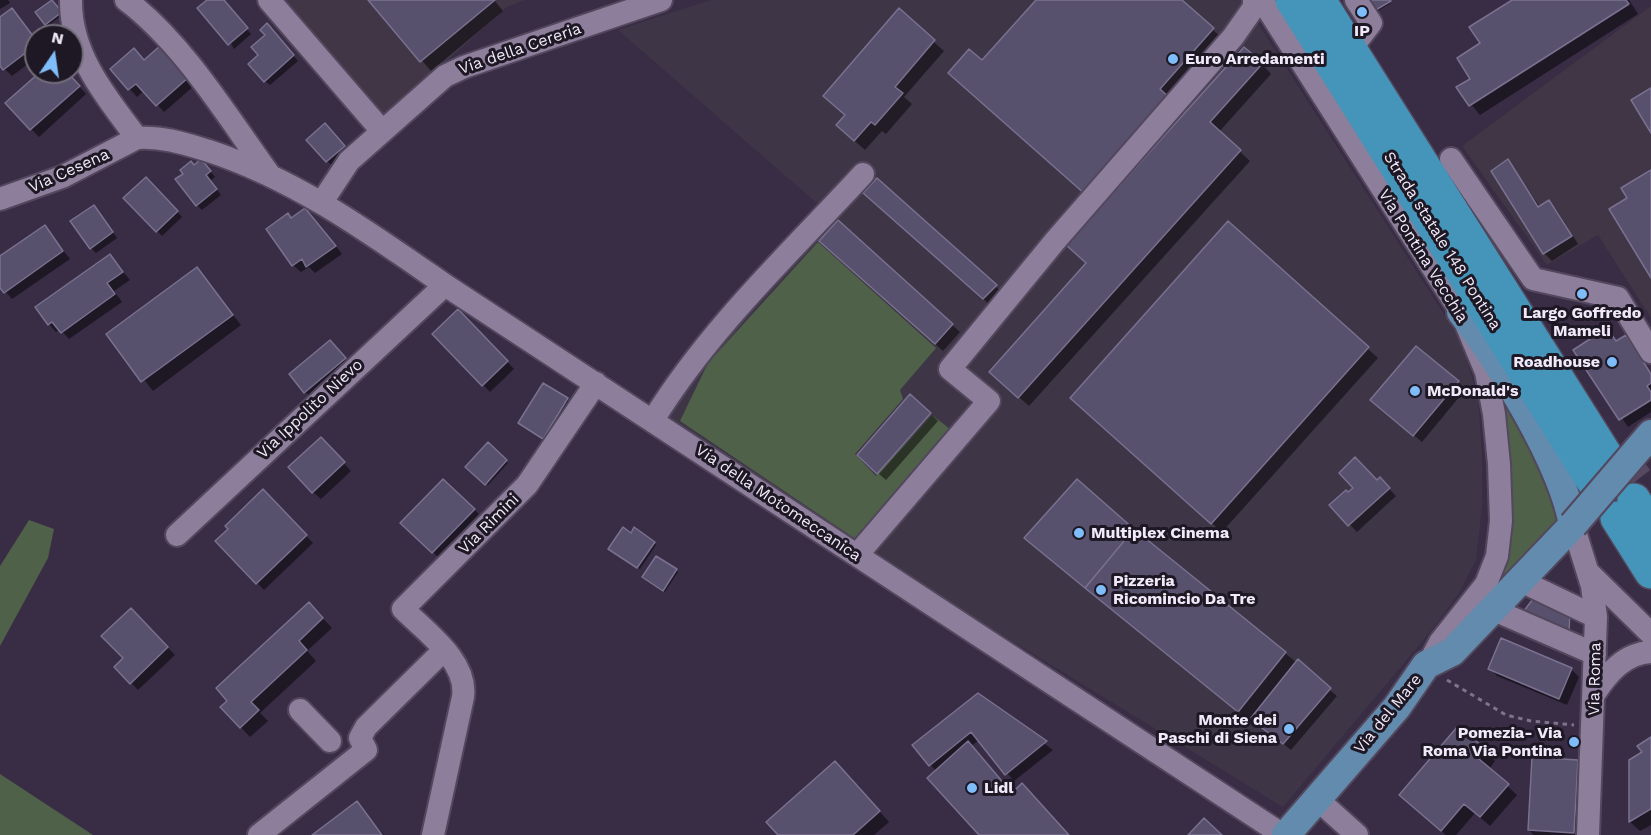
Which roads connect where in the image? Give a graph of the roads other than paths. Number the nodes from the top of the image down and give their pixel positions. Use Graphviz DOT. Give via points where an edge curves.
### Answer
graph roads {
  1 [pos="71,0"];
  2 [pos="126,0"];
  3 [pos="269,0"];
  4 [pos="661,0"];
  5 [pos="1254,0"];
  6 [pos="1262,0"];
  7 [pos="1292,0"];
  8 [pos="1319,0"];
  9 [pos="1356,0"];
  10 [pos="1350,50"];
  11 [pos="381,131"];
  12 [pos="137,138"];
  13 [pos="1451,159"];
  14 [pos="863,174"];
  15 [pos="270,175"];
  16 [pos="0,199"];
  17 [pos="322,202"];
  18 [pos="445,285"];
  19 [pos="1461,312"];
  20 [pos="1651,352"];
  21 [pos="596,383"];
  22 [pos="653,420"];
  23 [pos="1622,456"];
  24 [pos="1640,507"];
  25 [pos="1574,525"];
  26 [pos="177,535"];
  27 [pos="857,555"];
  28 [pos="1651,572"];
  29 [pos="1589,573"];
  30 [pos="1521,581"];
  31 [pos="1494,610"];
  32 [pos="1596,617"];
  33 [pos="1651,634"];
  34 [pos="444,650"];
  35 [pos="1651,652"];
  36 [pos="1595,654"];
  37 [pos="1427,664"];
  38 [pos="1595,693"];
  39 [pos="300,710"];
  40 [pos="330,741"];
  41 [pos="1317,799"];
  42 [pos="259,835"];
  43 [pos="433,835"];
  44 [pos="1285,835"];
  45 [pos="1358,835"];
  46 [pos="1588,835"];
  1 -- 12 [label="street" via="74,32 85,61"];
  2 -- 15 [label="street, Via della Motomeccanica" via="150,20 200,80"];
  3 -- 11 [label="street"];
  4 -- 11 [label="street, Via della Cereria" via="453,72"];
  5 -- 27 [label="street" via="1254,7 1233,38 1055,241 950,369 989,401"];
  6 -- 19 [label="street, Via Pontina Vecchia"];
  7 -- 23 [label="highway, Strada statale 148 Pontina"];
  8 -- 10 [label="highway, Strada statale 148 Pontina"];
  9 -- 10 [label="street" via="1371,23"];
  10 -- 23 [label="highway, Strada statale 148 Pontina" via="1569,395"];
  11 -- 17 [label="street, Via della Cereria" via="341,171"];
  12 -- 15 [label="street, Via della Motomeccanica" via="168,140 198,148"];
  12 -- 16 [label="street, Via Cesena" via="62,177"];
  13 -- 20 [label="street" via="1533,279 1618,298"];
  14 -- 22 [label="street" via="710,338"];
  15 -- 17 [label="street, Via della Motomeccanica"];
  17 -- 18 [label="street, Via della Motomeccanica"];
  18 -- 21 [label="street, Via della Motomeccanica"];
  18 -- 26 [label="street, Via Ippolito Nievo"];
  19 -- 25 [label="main road" via="1532,425 1569,501"];
  19 -- 37 [label="street, Via Pontina Vecchia" via="1486,372 1491,396 1499,464 1500,544 1486,584"];
  21 -- 22 [label="street, Via della Motomeccanica"];
  21 -- 34 [label="street, Via Rimini" via="534,476 403,609"];
  22 -- 27 [label="street, Via della Motomeccanica"];
  23 -- 25 [label="main road, Via del Mare, bridge"];
  24 -- 28 [label="highway"];
  25 -- 29 [label="street, Via Roma"];
  25 -- 30 [label="main road, Via del Mare"];
  27 -- 44 [label="street, Via della Motomeccanica"];
  29 -- 32 [label="street, Via Roma"];
  29 -- 33 [label="street"];
  30 -- 31 [label="main road, Via del Mare"];
  30 -- 32 [label="street"];
  31 -- 36 [label="street"];
  31 -- 37 [label="main road, Via del Mare" via="1452,652"];
  32 -- 36 [label="street, Via Roma"];
  34 -- 42 [label="street" via="366,727 363,744"];
  34 -- 43 [label="street, Via Rimini" via="460,670 464,692"];
  35 -- 38 [label="street" via="1620,663"];
  36 -- 38 [label="street, Via Roma"];
  37 -- 41 [label="main road, Via del Mare" via="1397,707"];
  38 -- 46 [label="street, Via Roma"];
  39 -- 40 [label="street"];
  41 -- 44 [label="main road, Via del Mare"];
  41 -- 45 [label="street"];
}
